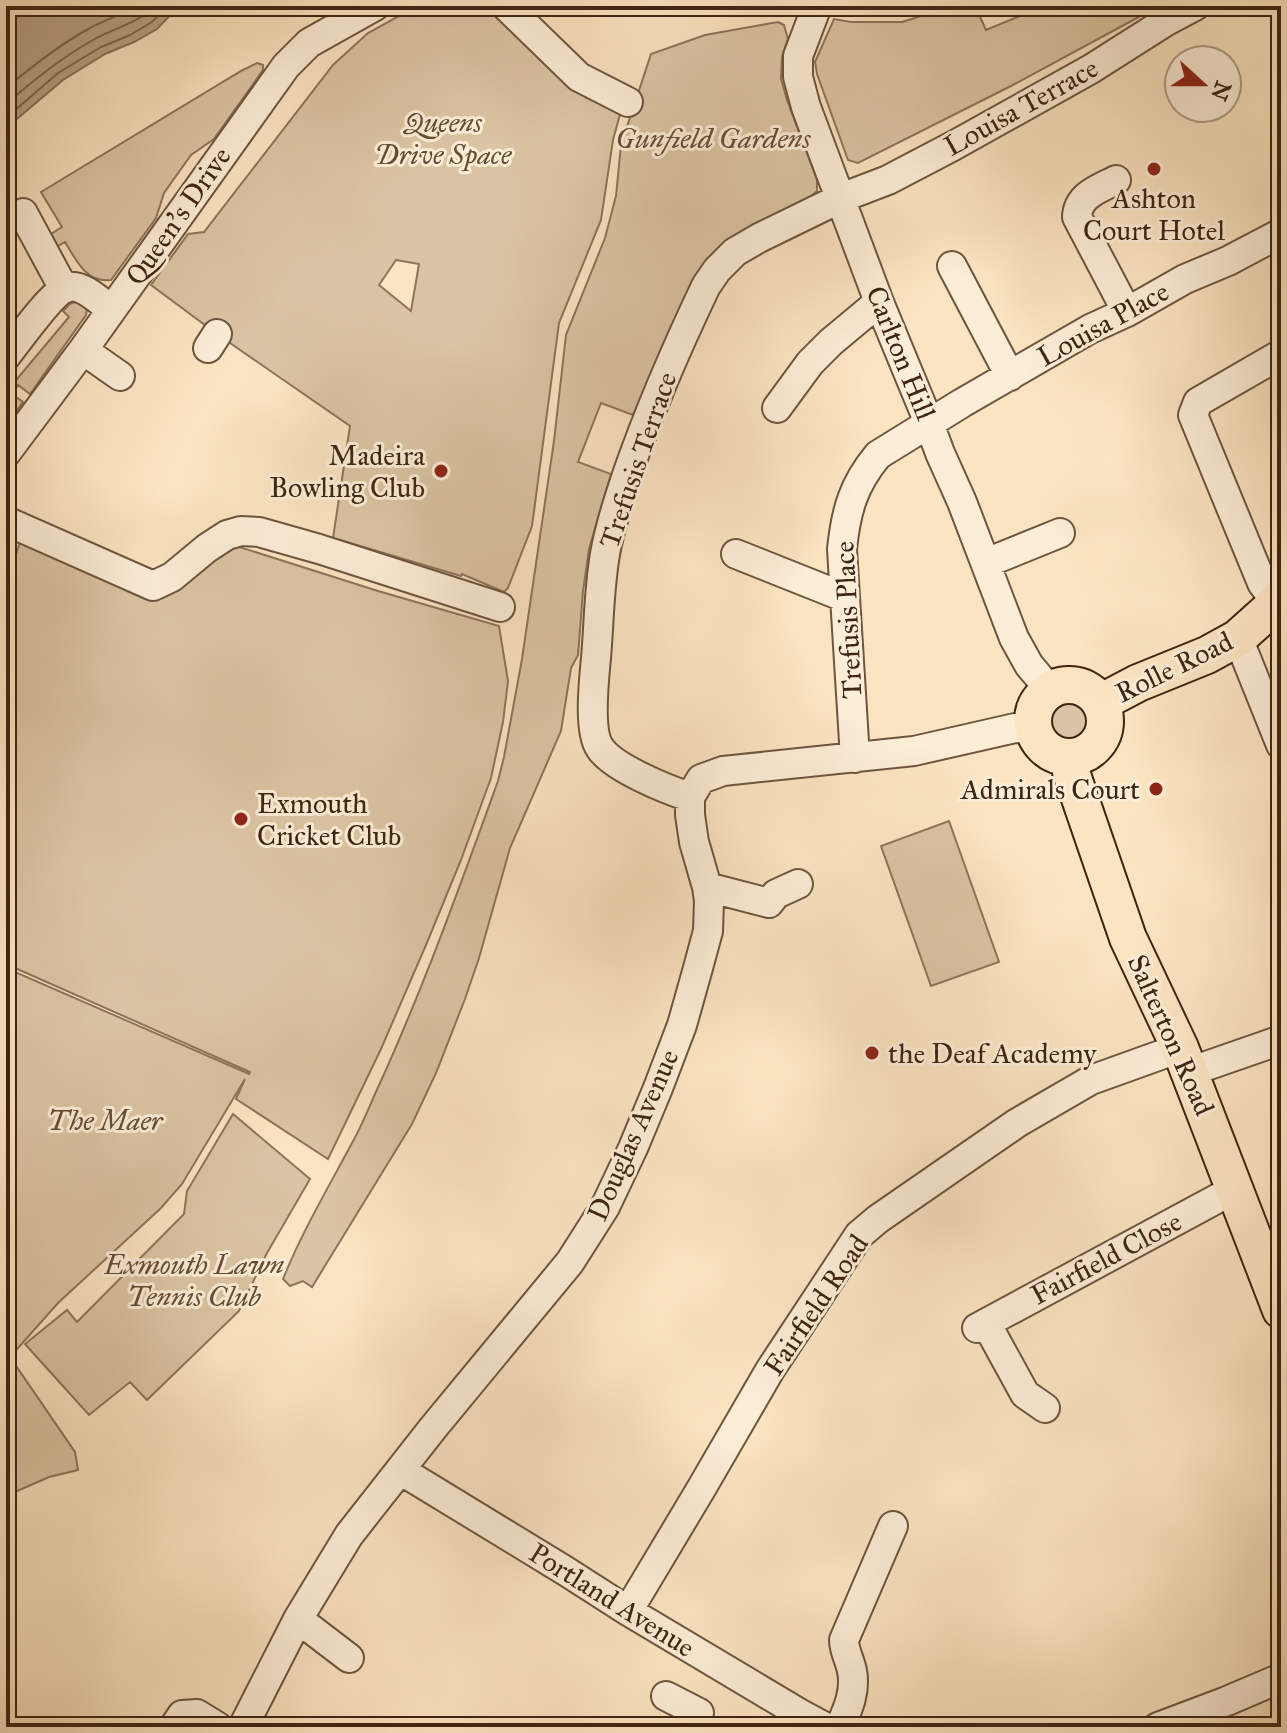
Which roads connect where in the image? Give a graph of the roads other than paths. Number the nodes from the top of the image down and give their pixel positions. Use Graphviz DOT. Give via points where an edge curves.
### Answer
graph roads {
  1 [pos="375,6"];
  2 [pos="506,6"];
  3 [pos="817,6"];
  4 [pos="1195,6"];
  5 [pos="628,102"];
  6 [pos="1116,180"];
  7 [pos="841,198"];
  8 [pos="23,213"];
  9 [pos="1281,233"];
  10 [pos="952,266"];
  11 [pos="64,289"];
  12 [pos="879,302"];
  13 [pos="111,310"];
  14 [pos="1127,312"];
  15 [pos="83,350"];
  16 [pos="1281,354"];
  17 [pos="6,356"];
  18 [pos="120,376"];
  19 [pos="1010,376"];
  20 [pos="777,408"];
  21 [pos="929,423"];
  22 [pos="6,453"];
  23 [pos="6,521"];
  24 [pos="1060,533"];
  25 [pos="736,554"];
  26 [pos="986,563"];
  27 [pos="844,597"];
  28 [pos="1278,599"];
  29 [pos="500,607"];
  30 [pos="1238,638"];
  31 [pos="1050,690"];
  32 [pos="1100,703"];
  33 [pos="1033,729"];
  34 [pos="1281,745"];
  35 [pos="855,758"];
  36 [pos="1072,758"];
  37 [pos="690,797"];
  38 [pos="798,884"];
  39 [pos="707,887"];
  40 [pos="1281,1040"];
  41 [pos="1185,1060"];
  42 [pos="1235,1189"];
  43 [pos="1281,1310"];
  44 [pos="1045,1408"];
  45 [pos="400,1470"];
  46 [pos="893,1526"];
  47 [pos="628,1611"];
  48 [pos="298,1619"];
  49 [pos="349,1658"];
  50 [pos="1281,1678"];
  51 [pos="666,1696"];
  52 [pos="699,1713"];
  53 [pos="174,1727"];
  54 [pos="218,1727"];
  55 [pos="243,1727"];
  56 [pos="825,1727"];
  57 [pos="840,1727"];
  58 [pos="1158,1727"];
  1 -- 13 [label="street, Queen's Drive" via="309,43 286,66"];
  2 -- 5 [label="street" via="579,77"];
  3 -- 7 [label="street, Carlton Hill" via="798,56 798,77"];
  4 -- 7 [label="street, Louisa Terrace" via="953,146"];
  6 -- 14 [label="street" via="1085,197 1077,217"];
  7 -- 12 [label="street, Carlton Hill"];
  7 -- 37 [label="street, Trefusis Terrace" via="759,238 717,270 643,429 611,527 599,603 595,736 600,749 630,771"];
  8 -- 11 [label="street"];
  9 -- 14 [label="street, Louisa Place"];
  10 -- 19 [label="street"];
  11 -- 13 [label="street" via="78,288"];
  11 -- 17 [label="street"];
  12 -- 20 [label="street" via="810,363"];
  12 -- 21 [label="street, Carlton Hill"];
  13 -- 15 [label="street, Queen's Drive"];
  14 -- 19 [label="street, Louisa Place"];
  15 -- 18 [label="street"];
  15 -- 22 [label="street, Queen's Drive"];
  16 -- 28 [label="street" via="1198,402 1193,415 1262,583"];
  19 -- 21 [label="street, Louisa Place"];
  21 -- 26 [label="street, Carlton Hill"];
  21 -- 27 [label="street, Trefusis Place" via="878,455 852,495 844,521"];
  23 -- 29 [label="street" via="153,586 227,535 259,532"];
  24 -- 26 [label="street"];
  25 -- 27 [label="street"];
  26 -- 31 [label="street, Carlton Hill" via="1014,638"];
  27 -- 35 [label="street, Trefusis Place"];
  28 -- 30 [label="main road, Rolle Road"];
  30 -- 32 [label="main road, Rolle Road"];
  30 -- 34 [label="street"];
  31 -- 32 [label="main road" via="1077,686"];
  31 -- 33 [label="main road" via="1039,700"];
  32 -- 36 [label="main road" via="1105,716 1098,744"];
  33 -- 35 [label="street"];
  33 -- 36 [label="main road" via="1041,745"];
  35 -- 37 [label="street" via="723,771 701,779"];
  36 -- 41 [label="main road, Salterton Road" via="1071,772 1128,938"];
  37 -- 39 [label="street, Douglas Avenue" via="694,842"];
  38 -- 39 [label="street" via="769,903"];
  39 -- 45 [label="street, Douglas Avenue" via="708,931 682,1025 605,1207 570,1262"];
  40 -- 41 [label="street, Fairfield Road"];
  41 -- 42 [label="main road, Salterton Road"];
  41 -- 47 [label="street, Fairfield Road" via="1091,1080 859,1235 770,1370"];
  42 -- 43 [label="main road, Salterton Road"];
  42 -- 44 [label="street, Fairfield Close" via="982,1325 1025,1394"];
  45 -- 47 [label="street, Portland Avenue"];
  45 -- 48 [label="street, Douglas Avenue" via="349,1535"];
  46 -- 57 [label="street" via="844,1640 853,1688"];
  47 -- 56 [label="street, Portland Avenue"];
  48 -- 49 [label="street"];
  48 -- 55 [label="street, Douglas Avenue"];
  50 -- 58 [label="street"];
  51 -- 52 [label="street"];
  53 -- 54 [label="street" via="182,1715 197,1714"];
}
